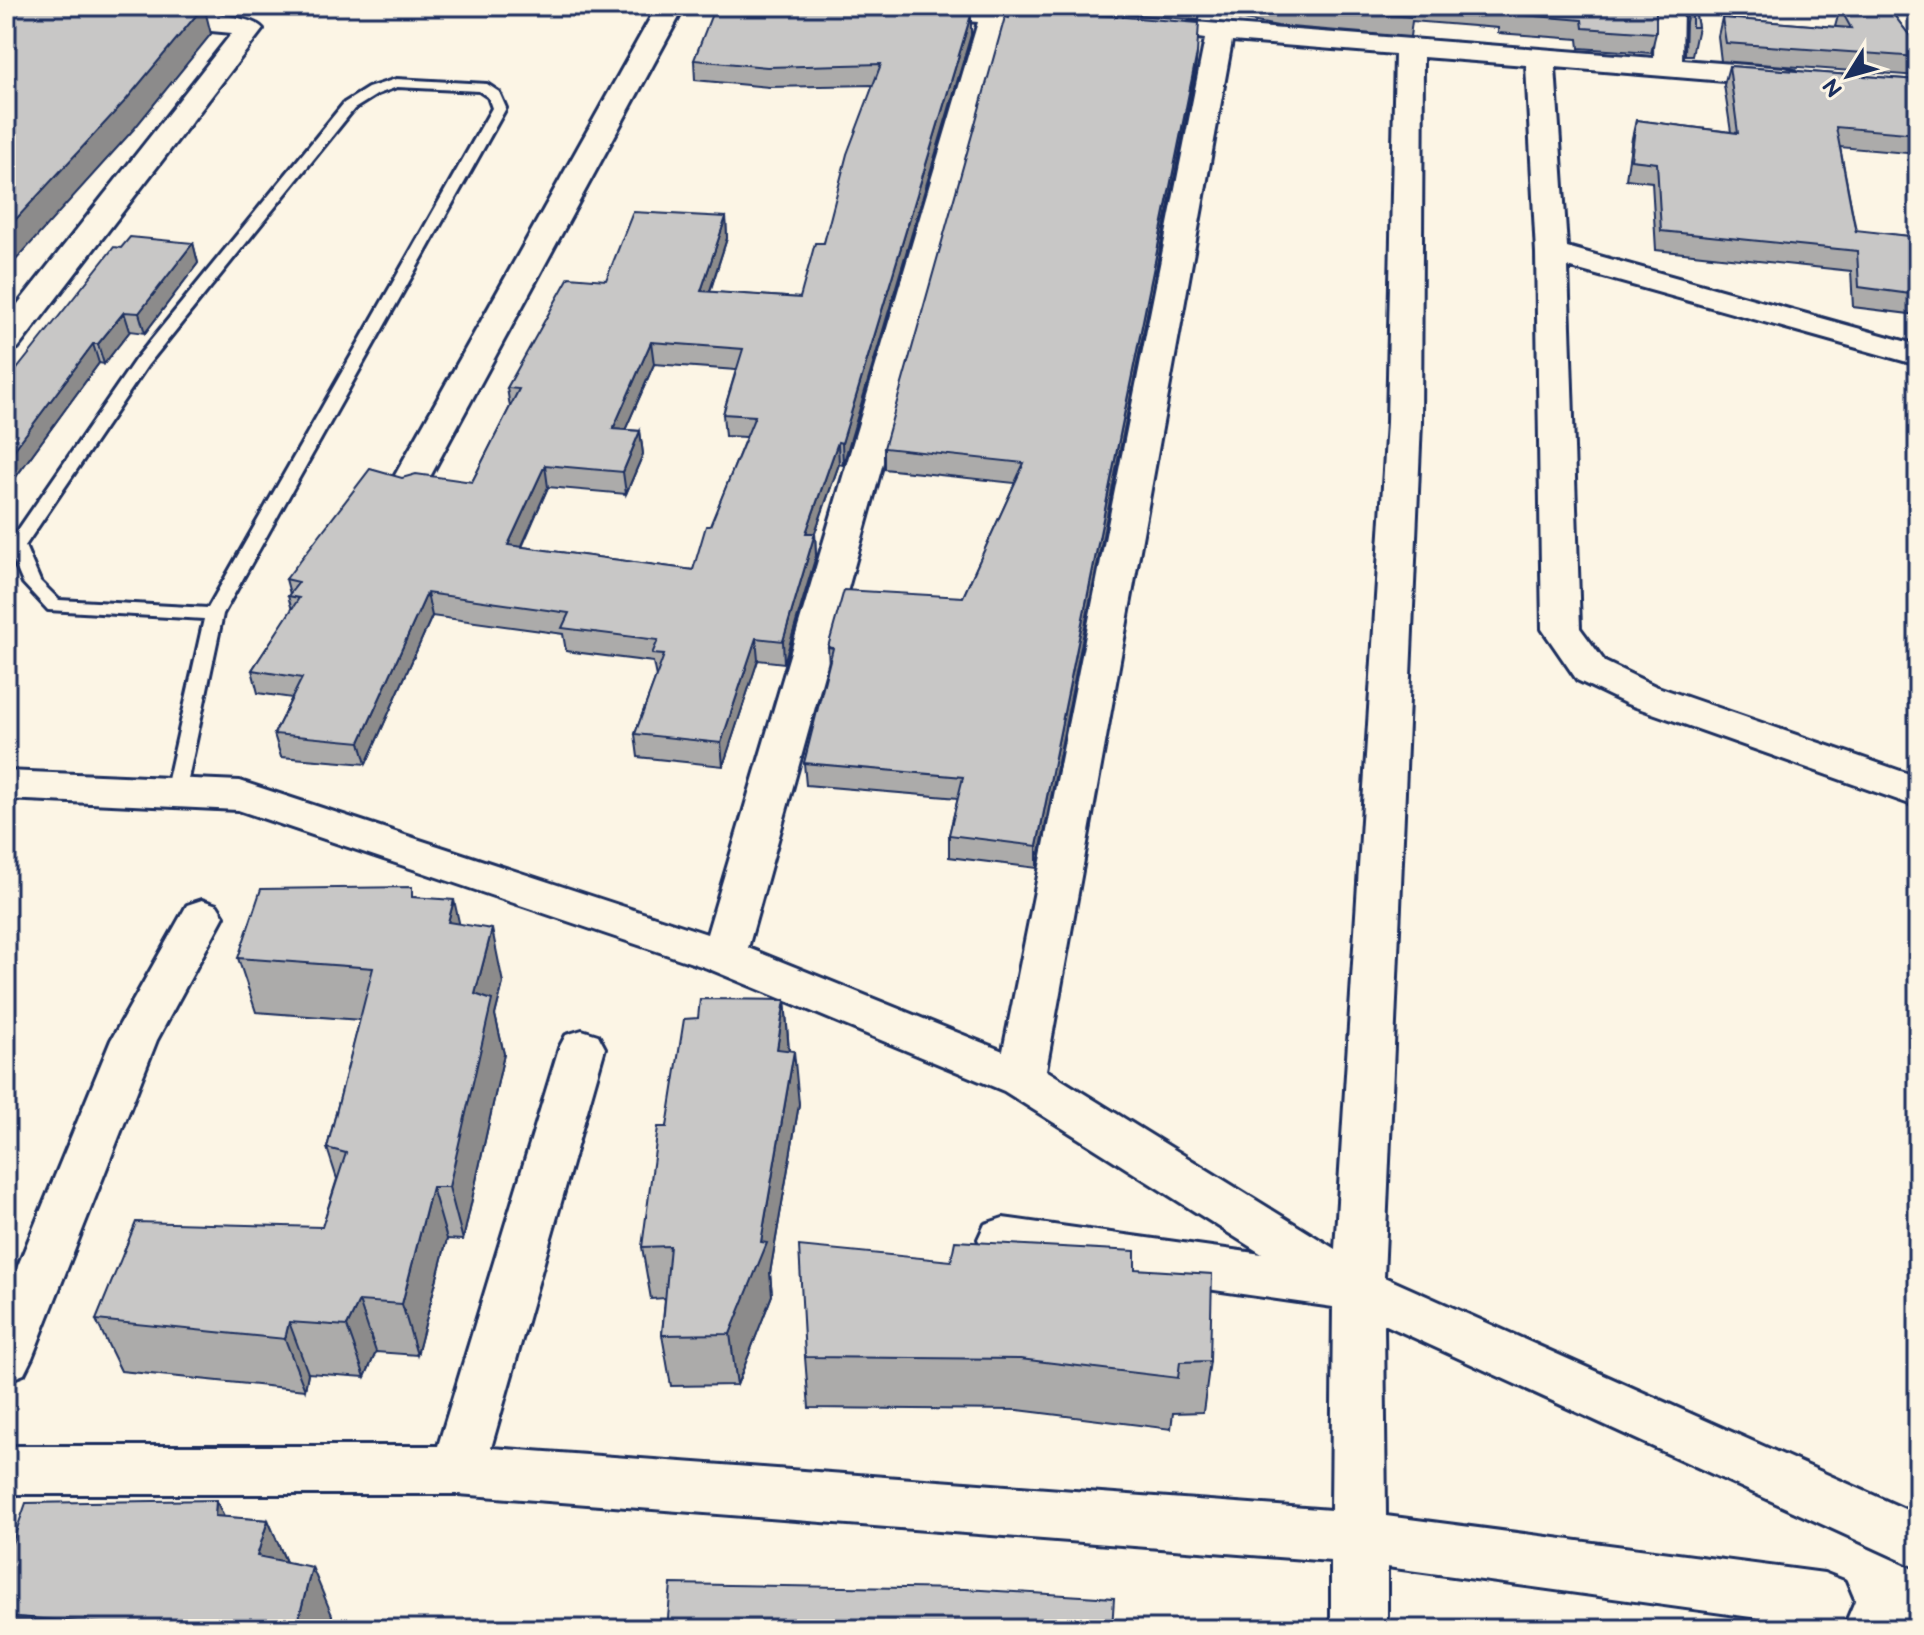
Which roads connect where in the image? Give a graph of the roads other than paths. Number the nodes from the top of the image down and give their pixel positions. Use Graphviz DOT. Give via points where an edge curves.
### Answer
graph roads {
  1 [pos="34,6"];
  2 [pos="671,6"];
  3 [pos="882,6"];
  4 [pos="1669,6"];
  5 [pos="994,15"];
  6 [pos="1100,23"];
  7 [pos="1160,27"];
  8 [pos="1220,32"];
  9 [pos="1409,49"];
  10 [pos="1540,59"];
  11 [pos="1668,67"];
  12 [pos="1809,79"];
  13 [pos="1552,253"];
  14 [pos="10,331"];
  15 [pos="1918,355"];
  16 [pos="407,486"];
  17 [pos="214,614"];
  18 [pos="6,785"];
  19 [pos="1918,792"];
  20 [pos="175,793"];
  21 [pos="202,916"];
  22 [pos="723,956"];
  23 [pos="582,1048"];
  24 [pos="1021,1078"];
  25 [pos="1003,1239"];
  26 [pos="1358,1289"];
  27 [pos="6,1358"];
  28 [pos="6,1470"];
  29 [pos="458,1470"];
  30 [pos="1359,1538"];
  31 [pos="1918,1542"];
  32 [pos="1824,1600"];
  33 [pos="1359,1629"];
  1 -- 14 [label="street" via="249,29"];
  2 -- 16 [label="street"];
  3 -- 5 [label="street"];
  4 -- 11 [label="street"];
  5 -- 6 [label="street"];
  5 -- 22 [label="street"];
  7 -- 8 [label="street"];
  8 -- 9 [label="street"];
  8 -- 24 [label="street"];
  9 -- 10 [label="street"];
  9 -- 26 [label="street" via="1404,422"];
  10 -- 11 [label="street"];
  10 -- 13 [label="street"];
  11 -- 12 [label="street"];
  13 -- 15 [label="street"];
  13 -- 19 [label="street" via="1561,629 1591,671 1641,695"];
  17 -- 17 [label="lane" via="499,108 494,95 482,87 396,83 349,106 141,363 16,546 32,583 54,606"];
  17 -- 20 [label="lane"];
  18 -- 20 [label="street"];
  20 -- 22 [label="street" via="240,796"];
  21 -- 27 [label="street" via="134,1040"];
  22 -- 24 [label="street"];
  23 -- 29 [label="street"];
  24 -- 26 [label="street"];
  25 -- 26 [label="street"];
  26 -- 30 [label="street"];
  26 -- 31 [label="street"];
  28 -- 29 [label="street"];
  29 -- 30 [label="street"];
  30 -- 32 [label="street"];
  30 -- 33 [label="street"];
}
